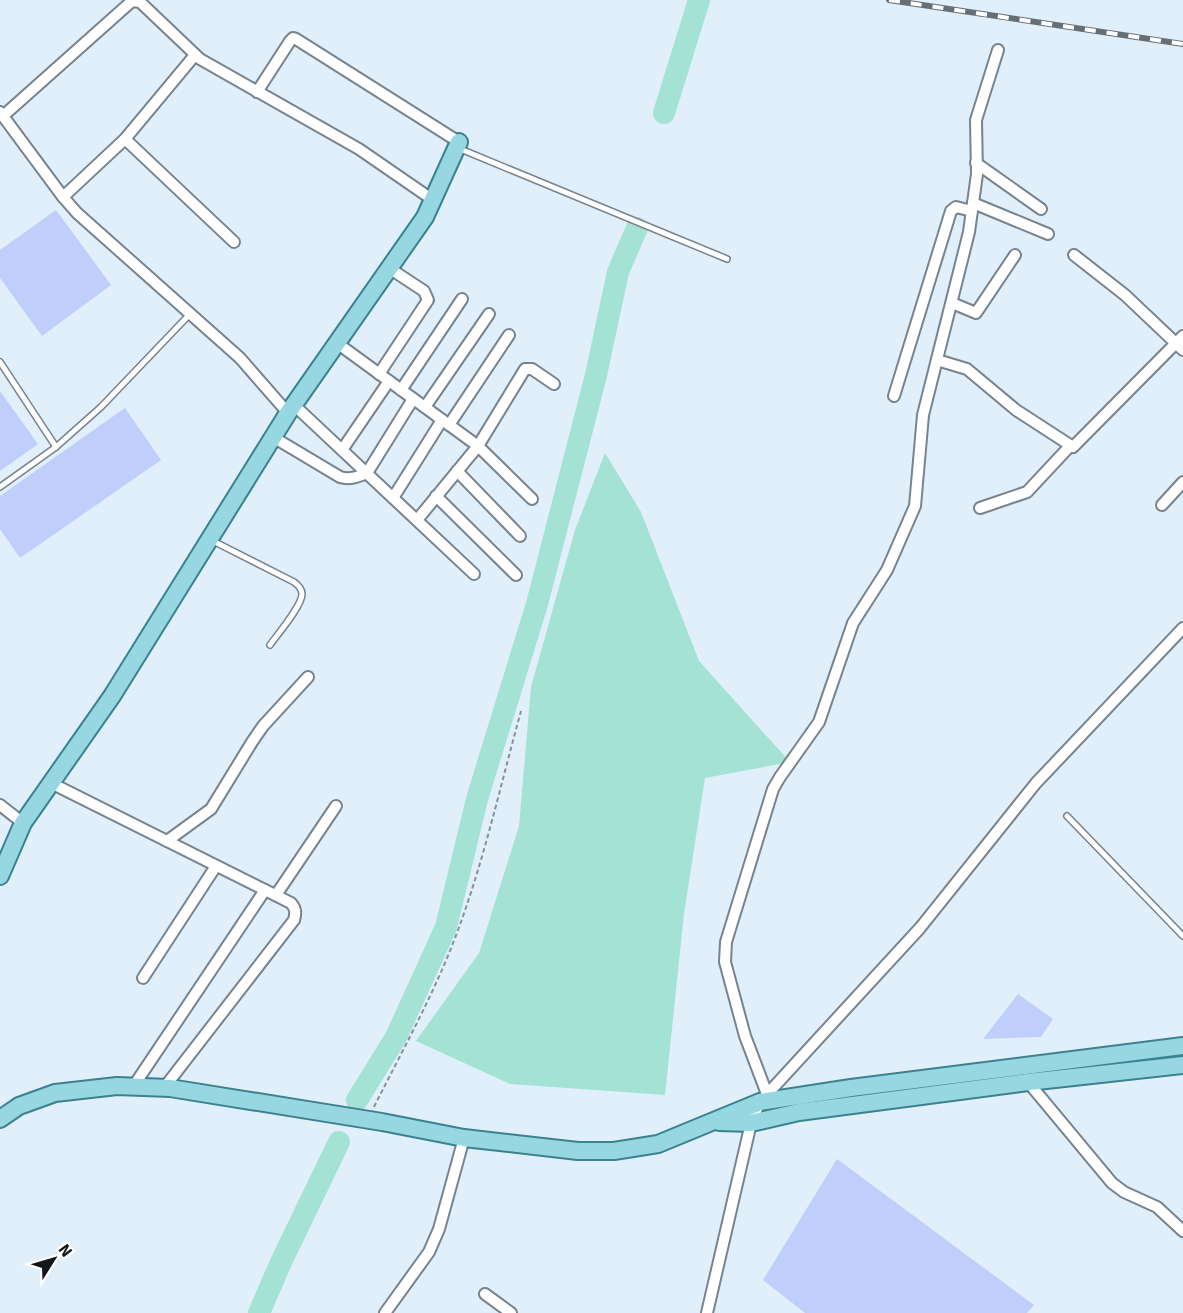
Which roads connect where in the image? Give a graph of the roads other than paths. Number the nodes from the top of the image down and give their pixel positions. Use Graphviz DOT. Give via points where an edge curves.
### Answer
graph roads {
  1 [pos="998,50"];
  2 [pos="195,55"];
  3 [pos="257,92"];
  4 [pos="1,114"];
  5 [pos="124,139"];
  6 [pos="458,145"];
  7 [pos="976,163"];
  8 [pos="63,197"];
  9 [pos="433,200"];
  10 [pos="973,207"];
  11 [pos="1041,209"];
  12 [pos="1048,234"];
  13 [pos="234,242"];
  14 [pos="1015,255"];
  15 [pos="1074,255"];
  16 [pos="727,259"];
  17 [pos="389,268"];
  18 [pos="462,299"];
  19 [pos="951,303"];
  20 [pos="190,314"];
  21 [pos="489,314"];
  22 [pos="508,335"];
  23 [pos="337,343"];
  24 [pos="1181,343"];
  25 [pos="937,360"];
  26 [pos="0,362"];
  27 [pos="380,374"];
  28 [pos="389,381"];
  29 [pos="554,384"];
  30 [pos="402,390"];
  31 [pos="894,396"];
  32 [pos="413,399"];
  33 [pos="425,407"];
  34 [pos="291,409"];
  35 [pos="446,422"];
  36 [pos="273,437"];
  37 [pos="478,446"];
  38 [pos="1070,446"];
  39 [pos="56,447"];
  40 [pos="342,450"];
  41 [pos="457,471"];
  42 [pos="367,473"];
  43 [pos="1183,482"];
  44 [pos="0,487"];
  45 [pos="436,496"];
  46 [pos="393,498"];
  47 [pos="532,499"];
  48 [pos="1162,505"];
  49 [pos="980,508"];
  50 [pos="417,520"];
  51 [pos="520,536"];
  52 [pos="210,539"];
  53 [pos="474,574"];
  54 [pos="516,575"];
  55 [pos="1183,628"];
  56 [pos="270,645"];
  57 [pos="308,677"];
  58 [pos="51,783"];
  59 [pos="0,806"];
  60 [pos="336,806"];
  61 [pos="1067,816"];
  62 [pos="23,823"];
  63 [pos="167,841"];
  64 [pos="216,866"];
  65 [pos="0,876"];
  66 [pos="265,890"];
  67 [pos="276,895"];
  68 [pos="1183,936"];
  69 [pos="143,978"];
  70 [pos="1183,1046"];
  71 [pos="1183,1065"];
  72 [pos="992,1078"];
  73 [pos="1028,1082"];
  74 [pos="133,1086"];
  75 [pos="164,1088"];
  76 [pos="763,1098"];
  77 [pos="0,1119"];
  78 [pos="712,1122"];
  79 [pos="751,1123"];
  80 [pos="464,1138"];
  81 [pos="1183,1231"];
  82 [pos="485,1294"];
  83 [pos="385,1313"];
  84 [pos="511,1313"];
  85 [pos="707,1313"];
  1 -- 7 [label="street" via="975,120"];
  2 -- 3 [label="street"];
  2 -- 4 [label="street" via="136,0 132,1"];
  2 -- 5 [label="street"];
  3 -- 6 [label="street" via="292,38 296,39"];
  3 -- 9 [label="street" via="359,149"];
  4 -- 8 [label="street"];
  5 -- 8 [label="street"];
  5 -- 13 [label="street"];
  6 -- 9 [label="main road"];
  6 -- 16 [label="lane"];
  7 -- 10 [label="street"];
  7 -- 11 [label="street"];
  8 -- 20 [label="street"];
  9 -- 17 [label="main road"];
  10 -- 12 [label="street"];
  10 -- 19 [label="street"];
  10 -- 31 [label="street" via="956,207 951,212"];
  14 -- 19 [label="street" via="976,312"];
  15 -- 24 [label="street"];
  17 -- 23 [label="main road"];
  17 -- 27 [label="street" via="424,291 428,300"];
  18 -- 30 [label="street"];
  19 -- 25 [label="street"];
  20 -- 34 [label="street"];
  20 -- 39 [label="lane" via="107,401"];
  21 -- 33 [label="street"];
  22 -- 35 [label="street"];
  23 -- 27 [label="street"];
  23 -- 34 [label="main road"];
  24 -- 38 [label="street" via="1076,445"];
  25 -- 38 [label="street" via="967,369 1016,410"];
  25 -- 76 [label="street" via="923,415 912,513 887,570 853,623 819,722 773,789 726,942 725,962"];
  26 -- 39 [label="lane"];
  27 -- 28 [label="street"];
  28 -- 30 [label="street"];
  28 -- 40 [label="street"];
  29 -- 37 [label="street" via="532,369 525,369"];
  30 -- 32 [label="street"];
  32 -- 33 [label="street"];
  32 -- 42 [label="street"];
  33 -- 35 [label="street"];
  34 -- 36 [label="main road"];
  34 -- 40 [label="street"];
  35 -- 37 [label="street"];
  35 -- 46 [label="street"];
  36 -- 42 [label="street" via="340,477 355,478"];
  36 -- 52 [label="main road"];
  37 -- 41 [label="street"];
  37 -- 47 [label="street"];
  38 -- 49 [label="street" via="1028,492"];
  39 -- 44 [label="lane"];
  40 -- 42 [label="street"];
  41 -- 45 [label="street"];
  41 -- 51 [label="street"];
  42 -- 46 [label="street"];
  43 -- 48 [label="street"];
  45 -- 50 [label="street"];
  45 -- 54 [label="street"];
  46 -- 50 [label="street"];
  50 -- 53 [label="street"];
  52 -- 56 [label="lane" via="300,587 298,604"];
  52 -- 58 [label="main road" via="112,696"];
  55 -- 76 [label="street" via="1036,783 920,928"];
  57 -- 63 [label="street" via="252,742 211,809"];
  58 -- 62 [label="main road"];
  58 -- 63 [label="street"];
  59 -- 62 [label="street"];
  60 -- 67 [label="street"];
  61 -- 68 [label="lane"];
  62 -- 65 [label="main road"];
  63 -- 64 [label="street"];
  64 -- 66 [label="street"];
  64 -- 69 [label="street"];
  66 -- 67 [label="street"];
  66 -- 74 [label="street"];
  67 -- 75 [label="street" via="295,907 294,920"];
  70 -- 72 [label="main road"];
  71 -- 73 [label="main road"];
  72 -- 73 [label="main road"];
  72 -- 76 [label="main road"];
  72 -- 79 [label="main road"];
  73 -- 81 [label="street" via="1112,1183 1157,1207"];
  74 -- 75 [label="main road"];
  74 -- 77 [label="main road" via="55,1093 19,1106"];
  75 -- 80 [label="main road"];
  76 -- 78 [label="main road"];
  76 -- 79 [label="street"];
  78 -- 79 [label="main road"];
  78 -- 80 [label="main road" via="658,1144 614,1151 578,1151"];
  79 -- 85 [label="street"];
  80 -- 83 [label="street" via="429,1252"];
  82 -- 84 [label="street"];
}
